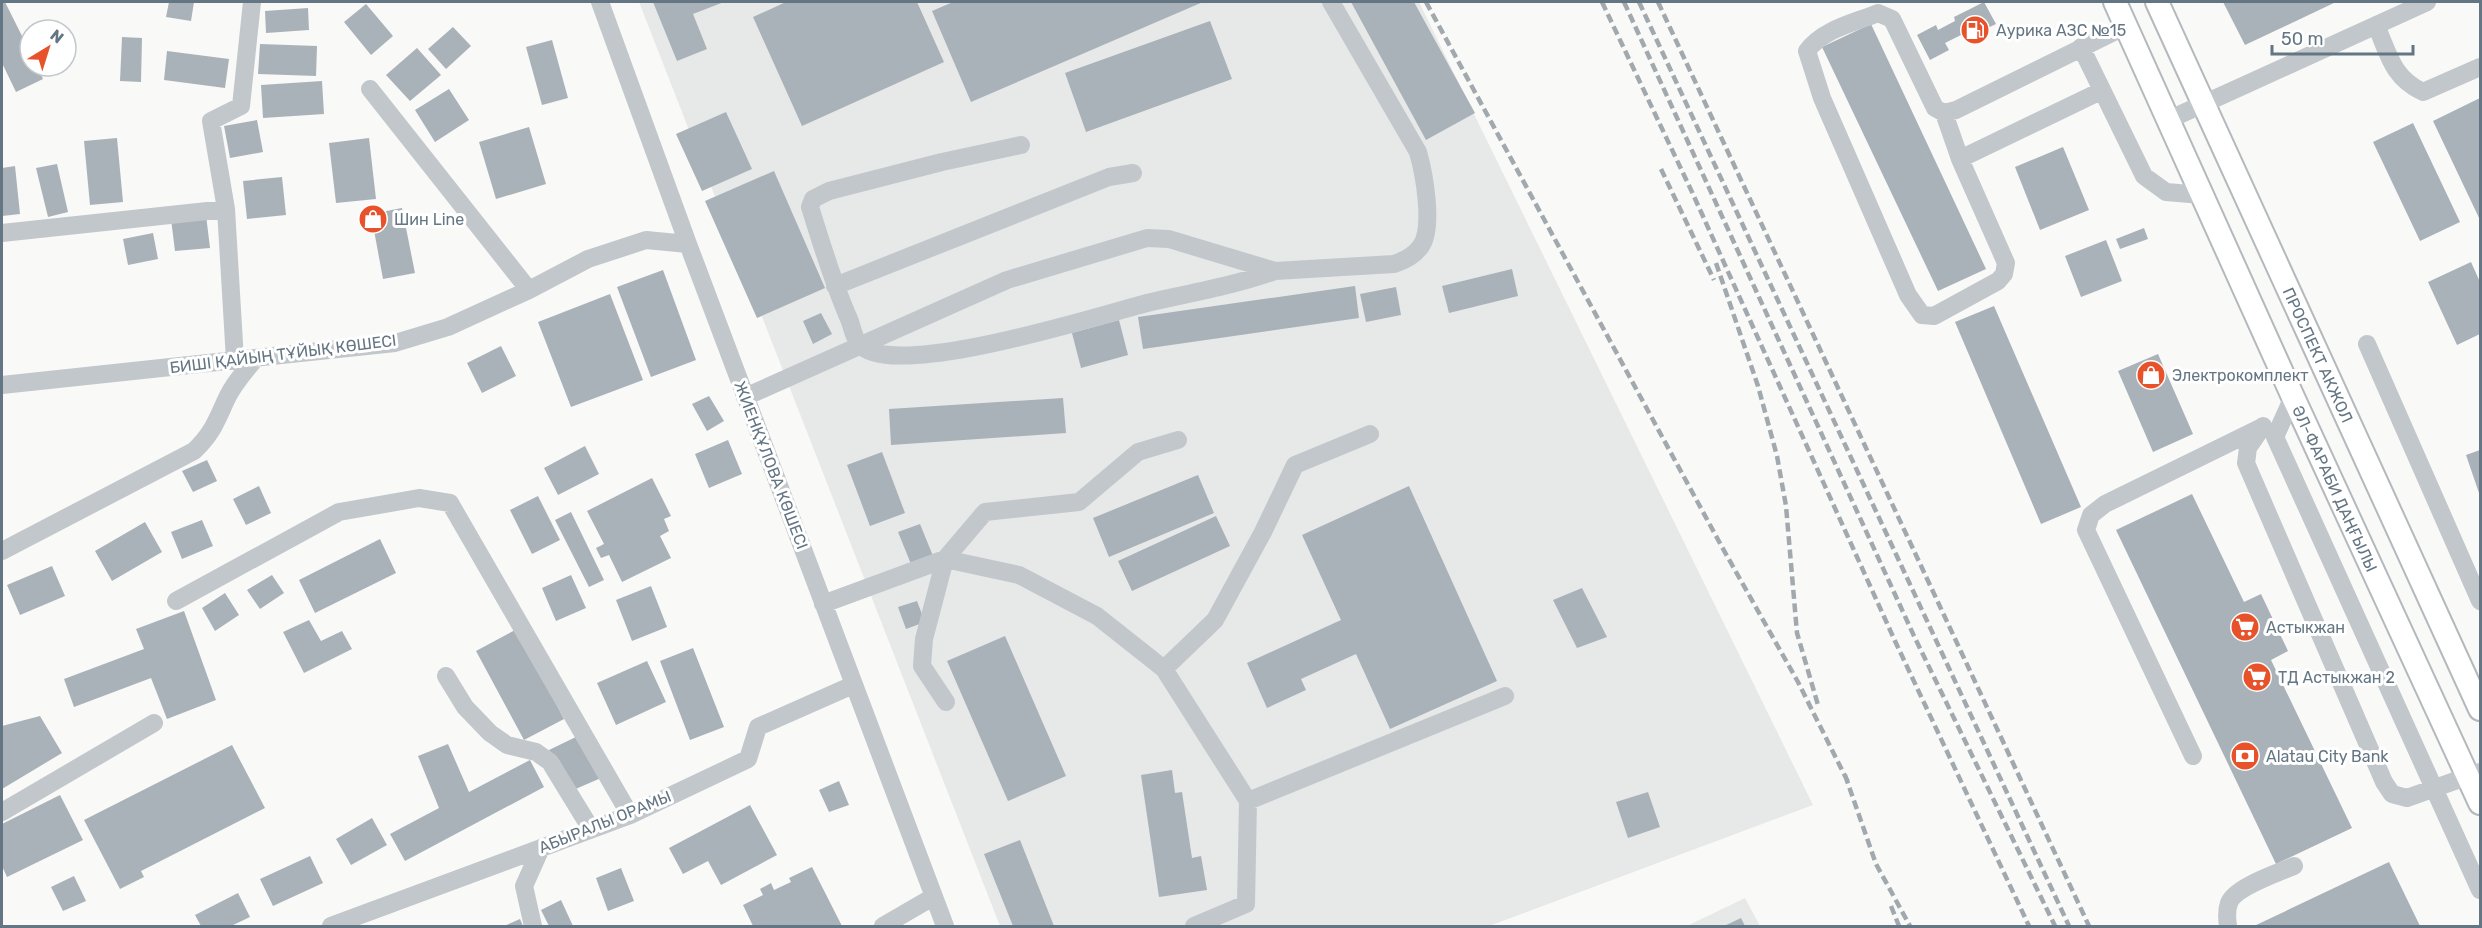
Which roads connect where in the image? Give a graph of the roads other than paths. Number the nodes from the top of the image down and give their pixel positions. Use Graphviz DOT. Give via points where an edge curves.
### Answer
graph roads {
  1 [pos="252,2"];
  2 [pos="600,2"];
  3 [pos="1331,2"];
  4 [pos="2115,2"];
  5 [pos="2157,2"];
  6 [pos="2427,2"];
  7 [pos="2376,25"];
  8 [pos="2126,26"];
  9 [pos="2081,47"];
  10 [pos="2481,67"];
  11 [pos="370,89"];
  12 [pos="2101,91"];
  13 [pos="2203,104"];
  14 [pos="1944,113"];
  15 [pos="2168,120"];
  16 [pos="1021,145"];
  17 [pos="1960,159"];
  18 [pos="1133,173"];
  19 [pos="2202,195"];
  20 [pos="226,209"];
  21 [pos="2,233"];
  22 [pos="688,244"];
  23 [pos="1275,271"];
  24 [pos="835,286"];
  25 [pos="529,290"];
  26 [pos="859,344"];
  27 [pos="2367,344"];
  28 [pos="255,358"];
  29 [pos="235,360"];
  30 [pos="2,385"];
  31 [pos="745,397"];
  32 [pos="2289,406"];
  33 [pos="2269,432"];
  34 [pos="1370,434"];
  35 [pos="1178,440"];
  36 [pos="2,551"];
  37 [pos="945,559"];
  38 [pos="176,601"];
  39 [pos="2481,601"];
  40 [pos="823,604"];
  41 [pos="1164,669"];
  42 [pos="446,676"];
  43 [pos="854,685"];
  44 [pos="1505,696"];
  45 [pos="946,702"];
  46 [pos="2481,709"];
  47 [pos="154,723"];
  48 [pos="2193,756"];
  49 [pos="2474,774"];
  50 [pos="2435,789"];
  51 [pos="1248,801"];
  52 [pos="2481,803"];
  53 [pos="2,812"];
  54 [pos="630,815"];
  55 [pos="591,829"];
  56 [pos="541,848"];
  57 [pos="2294,866"];
  58 [pos="2481,890"];
  59 [pos="933,897"];
  60 [pos="330,927"];
  61 [pos="533,927"];
  62 [pos="883,927"];
  63 [pos="945,927"];
  64 [pos="1194,927"];
  65 [pos="2228,927"];
  1 -- 20 [label="street" via="241,106 211,121"];
  2 -- 22 [label="street, ЖИЕНҚҰЛОВА КӨШЕСІ"];
  3 -- 23 [label="street" via="1418,152 1426,178 1426,233 1410,257 1394,264"];
  4 -- 8 [label="main road, ӘЛ-ФАРАБИ ДАҢҒЫЛЫ"];
  5 -- 13 [label="main road, ПРОСПЕКТ АКЖОЛ"];
  6 -- 7 [label="street"];
  7 -- 10 [label="street" via="2399,76 2423,92"];
  7 -- 13 [label="street"];
  8 -- 9 [label="street"];
  8 -- 15 [label="main road, ӘЛ-ФАРАБИ ДАҢҒЫЛЫ"];
  9 -- 12 [label="street"];
  9 -- 14 [label="street"];
  11 -- 25 [label="street"];
  12 -- 17 [label="street"];
  12 -- 19 [label="street" via="2144,176 2166,192"];
  13 -- 15 [label="street"];
  13 -- 46 [label="main road, ПРОСПЕКТ АКЖОЛ"];
  14 -- 17 [label="street"];
  14 -- 17 [label="street" via="1935,108 1892,20 1878,13 1826,33 1814,40 1807,51 1822,99 1908,295 1922,315 1934,316 2004,274 2006,263"];
  15 -- 19 [label="main road, ӘЛ-ФАРАБИ ДАҢҒЫЛЫ"];
  16 -- 24 [label="street" via="840,188 813,199 810,207"];
  18 -- 24 [label="street" via="1109,177"];
  19 -- 32 [label="main road, ӘЛ-ФАРАБИ ДАҢҒЫЛЫ"];
  20 -- 21 [label="street"];
  20 -- 29 [label="street"];
  22 -- 25 [label="street, БИШІ ҚАЙЫҢ ТҰЙЫҚ КӨШЕСІ" via="646,240 588,259"];
  22 -- 31 [label="street, ЖИЕНҚҰЛОВА КӨШЕСІ"];
  23 -- 26 [label="street" via="1012,340 894,356 873,352"];
  23 -- 26 [label="street" via="1169,239 1147,238 1007,280"];
  24 -- 26 [label="street"];
  25 -- 28 [label="street, БИШІ ҚАЙЫҢ ТҰЙЫҚ КӨШЕСІ" via="448,327 396,343"];
  26 -- 31 [label="street"];
  27 -- 39 [label="street"];
  28 -- 29 [label="street, БИШІ ҚАЙЫҢ ТҰЙЫҚ КӨШЕСІ"];
  28 -- 36 [label="street" via="226,399 208,437 194,451"];
  29 -- 30 [label="street, БИШІ ҚАЙЫҢ ТҰЙЫҚ КӨШЕСІ"];
  31 -- 40 [label="street, ЖИЕНҚҰЛОВА КӨШЕСІ"];
  32 -- 33 [label="street"];
  32 -- 49 [label="main road, ӘЛ-ФАРАБИ ДАҢҒЫЛЫ"];
  33 -- 48 [label="street" via="2105,504 2091,515 2086,530"];
  33 -- 50 [label="street"];
  33 -- 50 [label="street" via="2248,448 2246,463 2384,782 2392,794 2407,798"];
  34 -- 41 [label="street" via="1295,465 1215,620"];
  35 -- 37 [label="street" via="1138,452 1079,502 985,512"];
  37 -- 40 [label="street"];
  37 -- 41 [label="street" via="1019,575 1097,616"];
  37 -- 45 [label="street" via="924,639 922,666"];
  38 -- 54 [label="street" via="339,512 418,498 450,503"];
  40 -- 43 [label="street, ЖИЕНҚҰЛОВА КӨШЕСІ"];
  41 -- 51 [label="street"];
  42 -- 55 [label="street" via="465,707 490,733 507,745 536,752 550,762"];
  43 -- 54 [label="street, АБЫРАЛЫ ОРАМЫ" via="758,727 748,759"];
  43 -- 59 [label="street, ЖИЕНҚҰЛОВА КӨШЕСІ"];
  44 -- 51 [label="street"];
  47 -- 53 [label="street"];
  49 -- 50 [label="street"];
  49 -- 52 [label="main road"];
  50 -- 58 [label="street"];
  51 -- 64 [label="street" via="1246,904"];
  54 -- 55 [label="street, АБЫРАЛЫ ОРАМЫ"];
  55 -- 56 [label="street, АБЫРАЛЫ ОРАМЫ"];
  56 -- 60 [label="street, АБЫРАЛЫ ОРАМЫ"];
  56 -- 61 [label="street" via="524,886"];
  57 -- 65 [label="street" via="2240,890 2229,901"];
  59 -- 62 [label="street"];
  59 -- 63 [label="street, ЖИЕНҚҰЛОВА КӨШЕСІ"];
}
